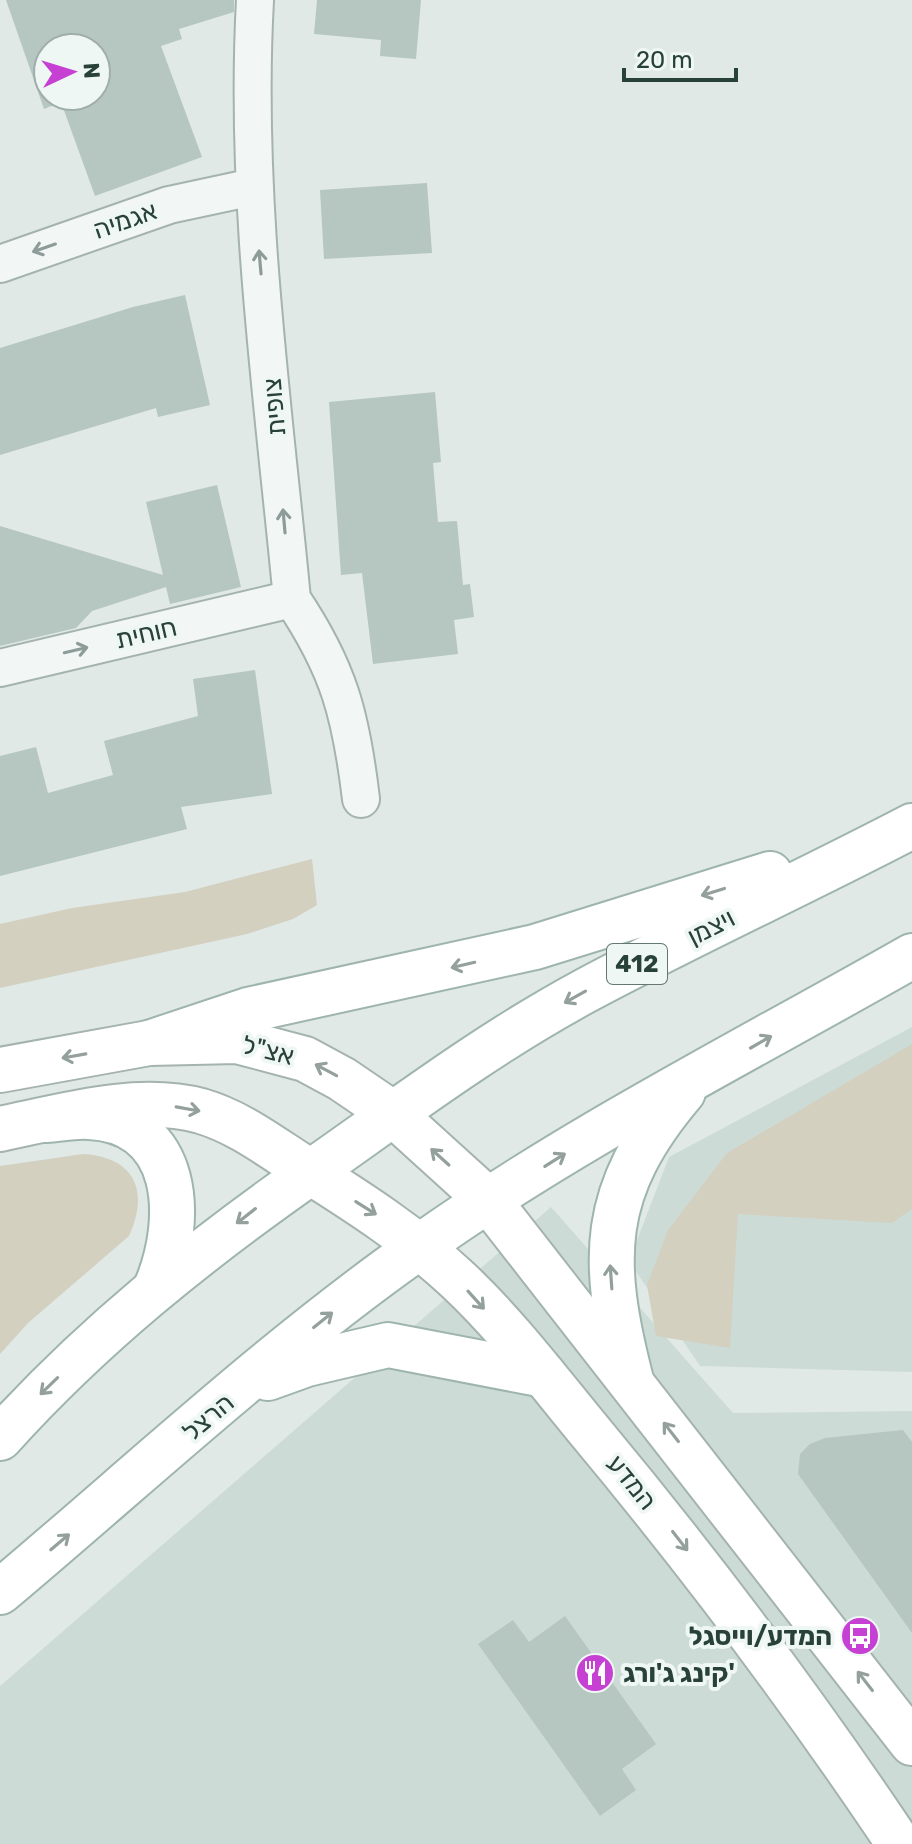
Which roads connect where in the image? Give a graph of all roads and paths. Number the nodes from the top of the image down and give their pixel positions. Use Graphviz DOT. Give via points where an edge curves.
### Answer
graph roads {
  1 [pos="255,0"];
  2 [pos="253,187"];
  3 [pos="0,264"];
  4 [pos="292,599"];
  5 [pos="0,668"];
  6 [pos="361,799"];
  7 [pos="903,830"];
  8 [pos="912,956"];
  9 [pos="149,1043"];
  10 [pos="0,1070"];
  11 [pos="693,1080"];
  12 [pos="392,1113"];
  13 [pos="46,1120"];
  14 [pos="0,1129"];
  15 [pos="311,1172"];
  16 [pos="489,1201"];
  17 [pos="420,1246"];
  18 [pos="157,1285"];
  19 [pos="544,1375"];
  20 [pos="631,1380"];
  21 [pos="243,1387"];
  22 [pos="0,1438"];
  23 [pos="0,1592"];
  24 [pos="912,1743"];
  25 [pos="852,1773"];
  26 [pos="884,1844"];
  27 [pos="899,1844"];
  1 -- 2 [label="street, צופית"];
  2 -- 3 [label="street, אגמיה, one-way" via="169,205"];
  4 -- 2 [label="street, צופית, one-way"];
  5 -- 4 [label="street, חוחית, one-way"];
  4 -- 6 [label="street, צופית" via="315,633 345,700"];
  7 -- 9 [label="main road, one-way" via="535,947 248,1010"];
  7 -- 12 [label="main road, ויצמן / 412, one-way" via="582,993"];
  11 -- 8 [label="main road, one-way"];
  9 -- 10 [label="main road, אצ\"ל, one-way"];
  12 -- 9 [label="main road, אצ\"ל, one-way" via="342,1079 270,1047 237,1041"];
  16 -- 11 [label="main road, one-way"];
  20 -- 11 [label="main road, one-way" via="613,1312 612,1228 637,1156"];
  12 -- 15 [label="main road, 412"];
  16 -- 12 [label="main road, אצ\"ל, one-way"];
  13 -- 14 [label="main road"];
  13 -- 15 [label="main road, one-way" via="133,1106 199,1111 222,1118"];
  13 -- 18 [label="main road" via="111,1121 147,1139 158,1154 173,1192 174,1233"];
  15 -- 17 [label="main road, המדע, one-way"];
  15 -- 18 [label="main road, 412, one-way"];
  16 -- 17 [label="main road"];
  16 -- 20 [label="main road"];
  17 -- 19 [label="main road, המדע, one-way"];
  21 -- 17 [label="main road, הרצל, one-way"];
  18 -- 22 [label="main road, 412, one-way"];
  19 -- 21 [label="main road" via="388,1345 307,1364"];
  19 -- 25 [label="main road, המדע, one-way" via="708,1578"];
  24 -- 20 [label="main road, one-way"];
  23 -- 21 [label="main road, הרצל, one-way"];
  25 -- 26 [label="main road"];
  25 -- 27 [label="main road, המדע"];
}
